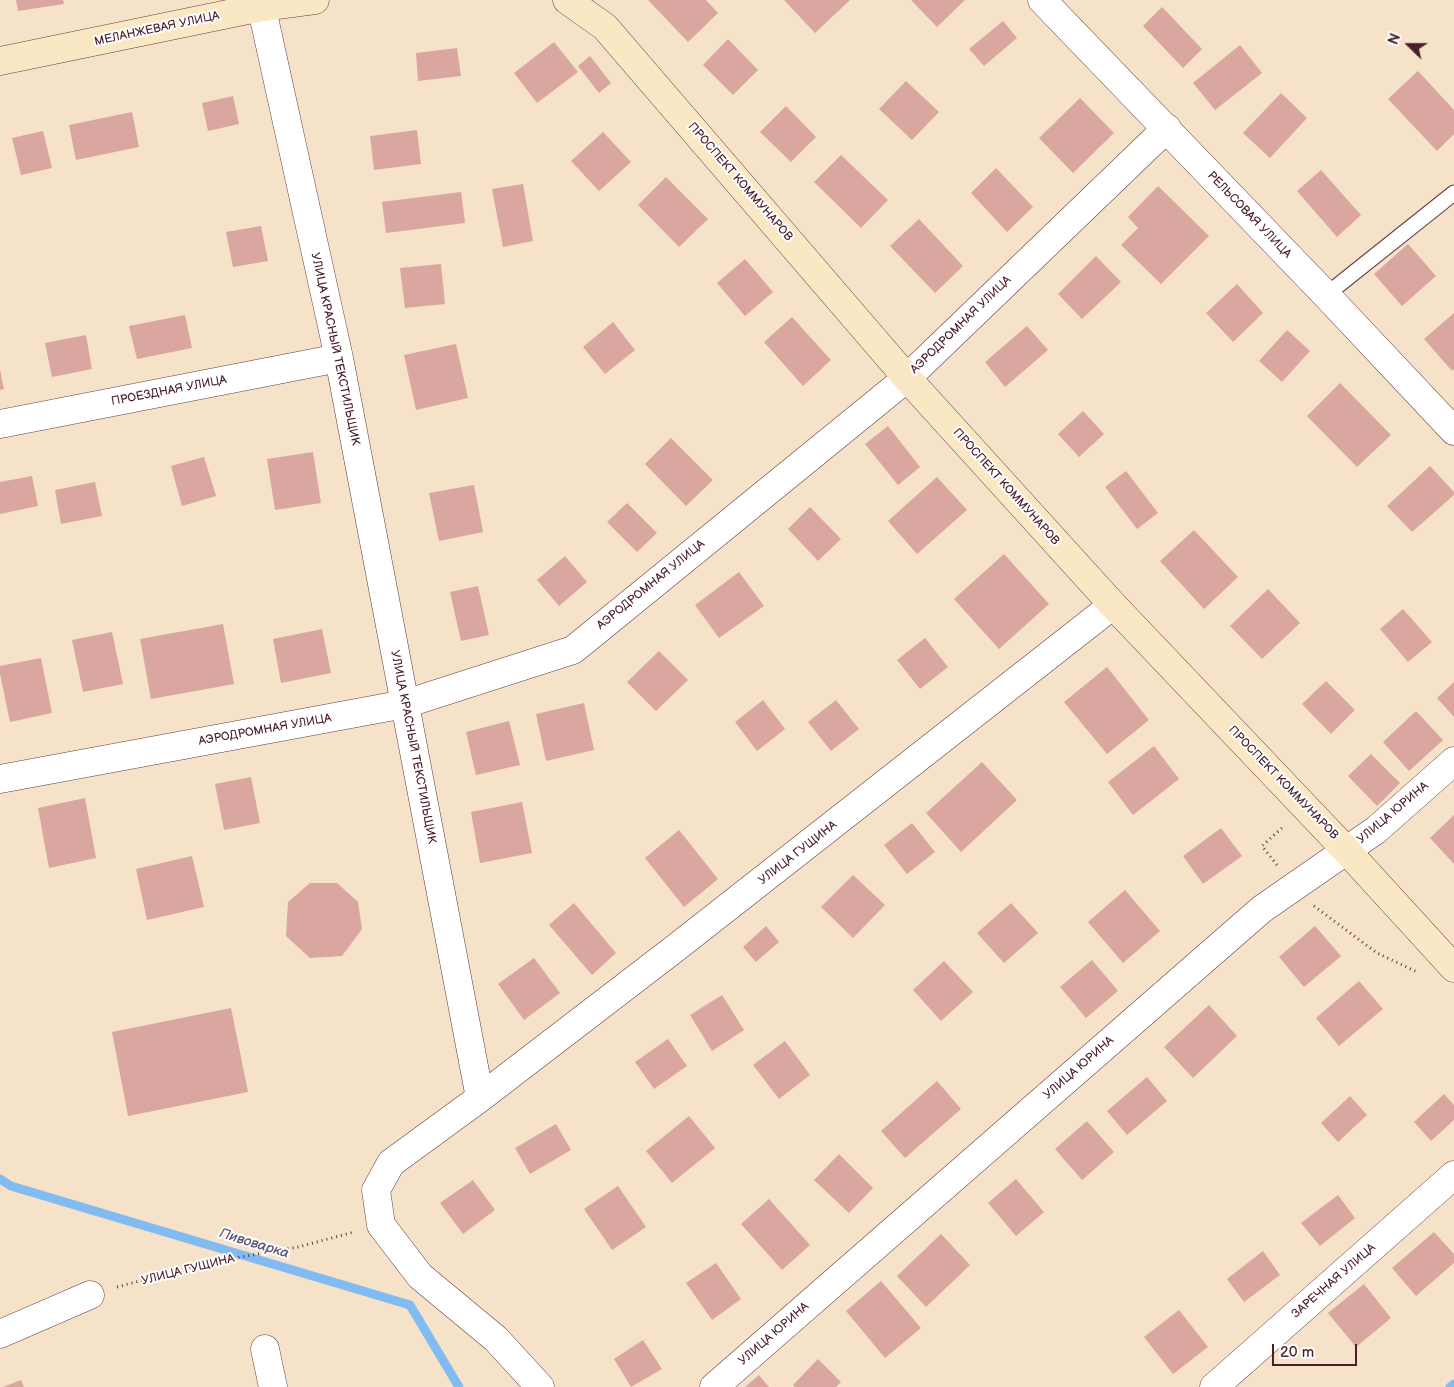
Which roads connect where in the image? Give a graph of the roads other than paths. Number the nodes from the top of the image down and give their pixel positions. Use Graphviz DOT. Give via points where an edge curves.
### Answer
graph roads {
  1 [pos="315,0"];
  2 [pos="567,0"];
  3 [pos="1042,0"];
  4 [pos="261,4"];
  5 [pos="0,61"];
  6 [pos="1167,128"];
  7 [pos="1454,193"];
  8 [pos="1326,295"];
  9 [pos="339,358"];
  10 [pos="907,378"];
  11 [pos="0,424"];
  12 [pos="1454,431"];
  13 [pos="1113,605"];
  14 [pos="405,704"];
  15 [pos="1454,761"];
  16 [pos="0,779"];
  17 [pos="1347,851"];
  18 [pos="1454,968"];
  19 [pos="480,1098"];
  20 [pos="1454,1175"];
  21 [pos="90,1295"];
  22 [pos="0,1334"];
  23 [pos="265,1349"];
  24 [pos="273,1387"];
  25 [pos="540,1387"];
  26 [pos="714,1387"];
  27 [pos="1214,1387"];
  1 -- 4 [label="street, МЕЛАНЖЕВАЯ УЛИЦА"];
  2 -- 10 [label="street, ПРОСПЕКТ КОММУНАРОВ" via="605,27 623,47"];
  3 -- 6 [label="street, РЕЛЬСОВАЯ УЛИЦА"];
  4 -- 5 [label="street, МЕЛАНЖЕВАЯ УЛИЦА"];
  4 -- 9 [label="street, УЛИЦА КРАСНЫЙ ТЕКСТИЛЬЩИК"];
  6 -- 8 [label="street, РЕЛЬСОВАЯ УЛИЦА"];
  6 -- 10 [label="street, АЭРОДРОМНАЯ УЛИЦА"];
  7 -- 8 [label="lane"];
  8 -- 12 [label="street, РЕЛЬСОВАЯ УЛИЦА"];
  9 -- 11 [label="street, ПРОЕЗДНАЯ УЛИЦА"];
  9 -- 14 [label="street, УЛИЦА КРАСНЫЙ ТЕКСТИЛЬЩИК"];
  10 -- 13 [label="street, ПРОСПЕКТ КОММУНАРОВ"];
  10 -- 14 [label="street, АЭРОДРОМНАЯ УЛИЦА" via="573,650"];
  13 -- 17 [label="street, ПРОСПЕКТ КОММУНАРОВ"];
  13 -- 19 [label="street, УЛИЦА ГУЩИНА"];
  14 -- 16 [label="street, АЭРОДРОМНАЯ УЛИЦА"];
  14 -- 19 [label="street, УЛИЦА КРАСНЫЙ ТЕКСТИЛЬЩИК"];
  15 -- 17 [label="street, УЛИЦА ЮРИНА" via="1376,830"];
  17 -- 18 [label="street, ПРОСПЕКТ КОММУНАРОВ"];
  17 -- 26 [label="street, УЛИЦА ЮРИНА" via="1262,909"];
  19 -- 25 [label="street" via="391,1163 376,1190 381,1225 420,1276 496,1339"];
  20 -- 27 [label="street, ЗАРЕЧНАЯ УЛИЦА"];
  21 -- 22 [label="street"];
  23 -- 24 [label="street"];
}
